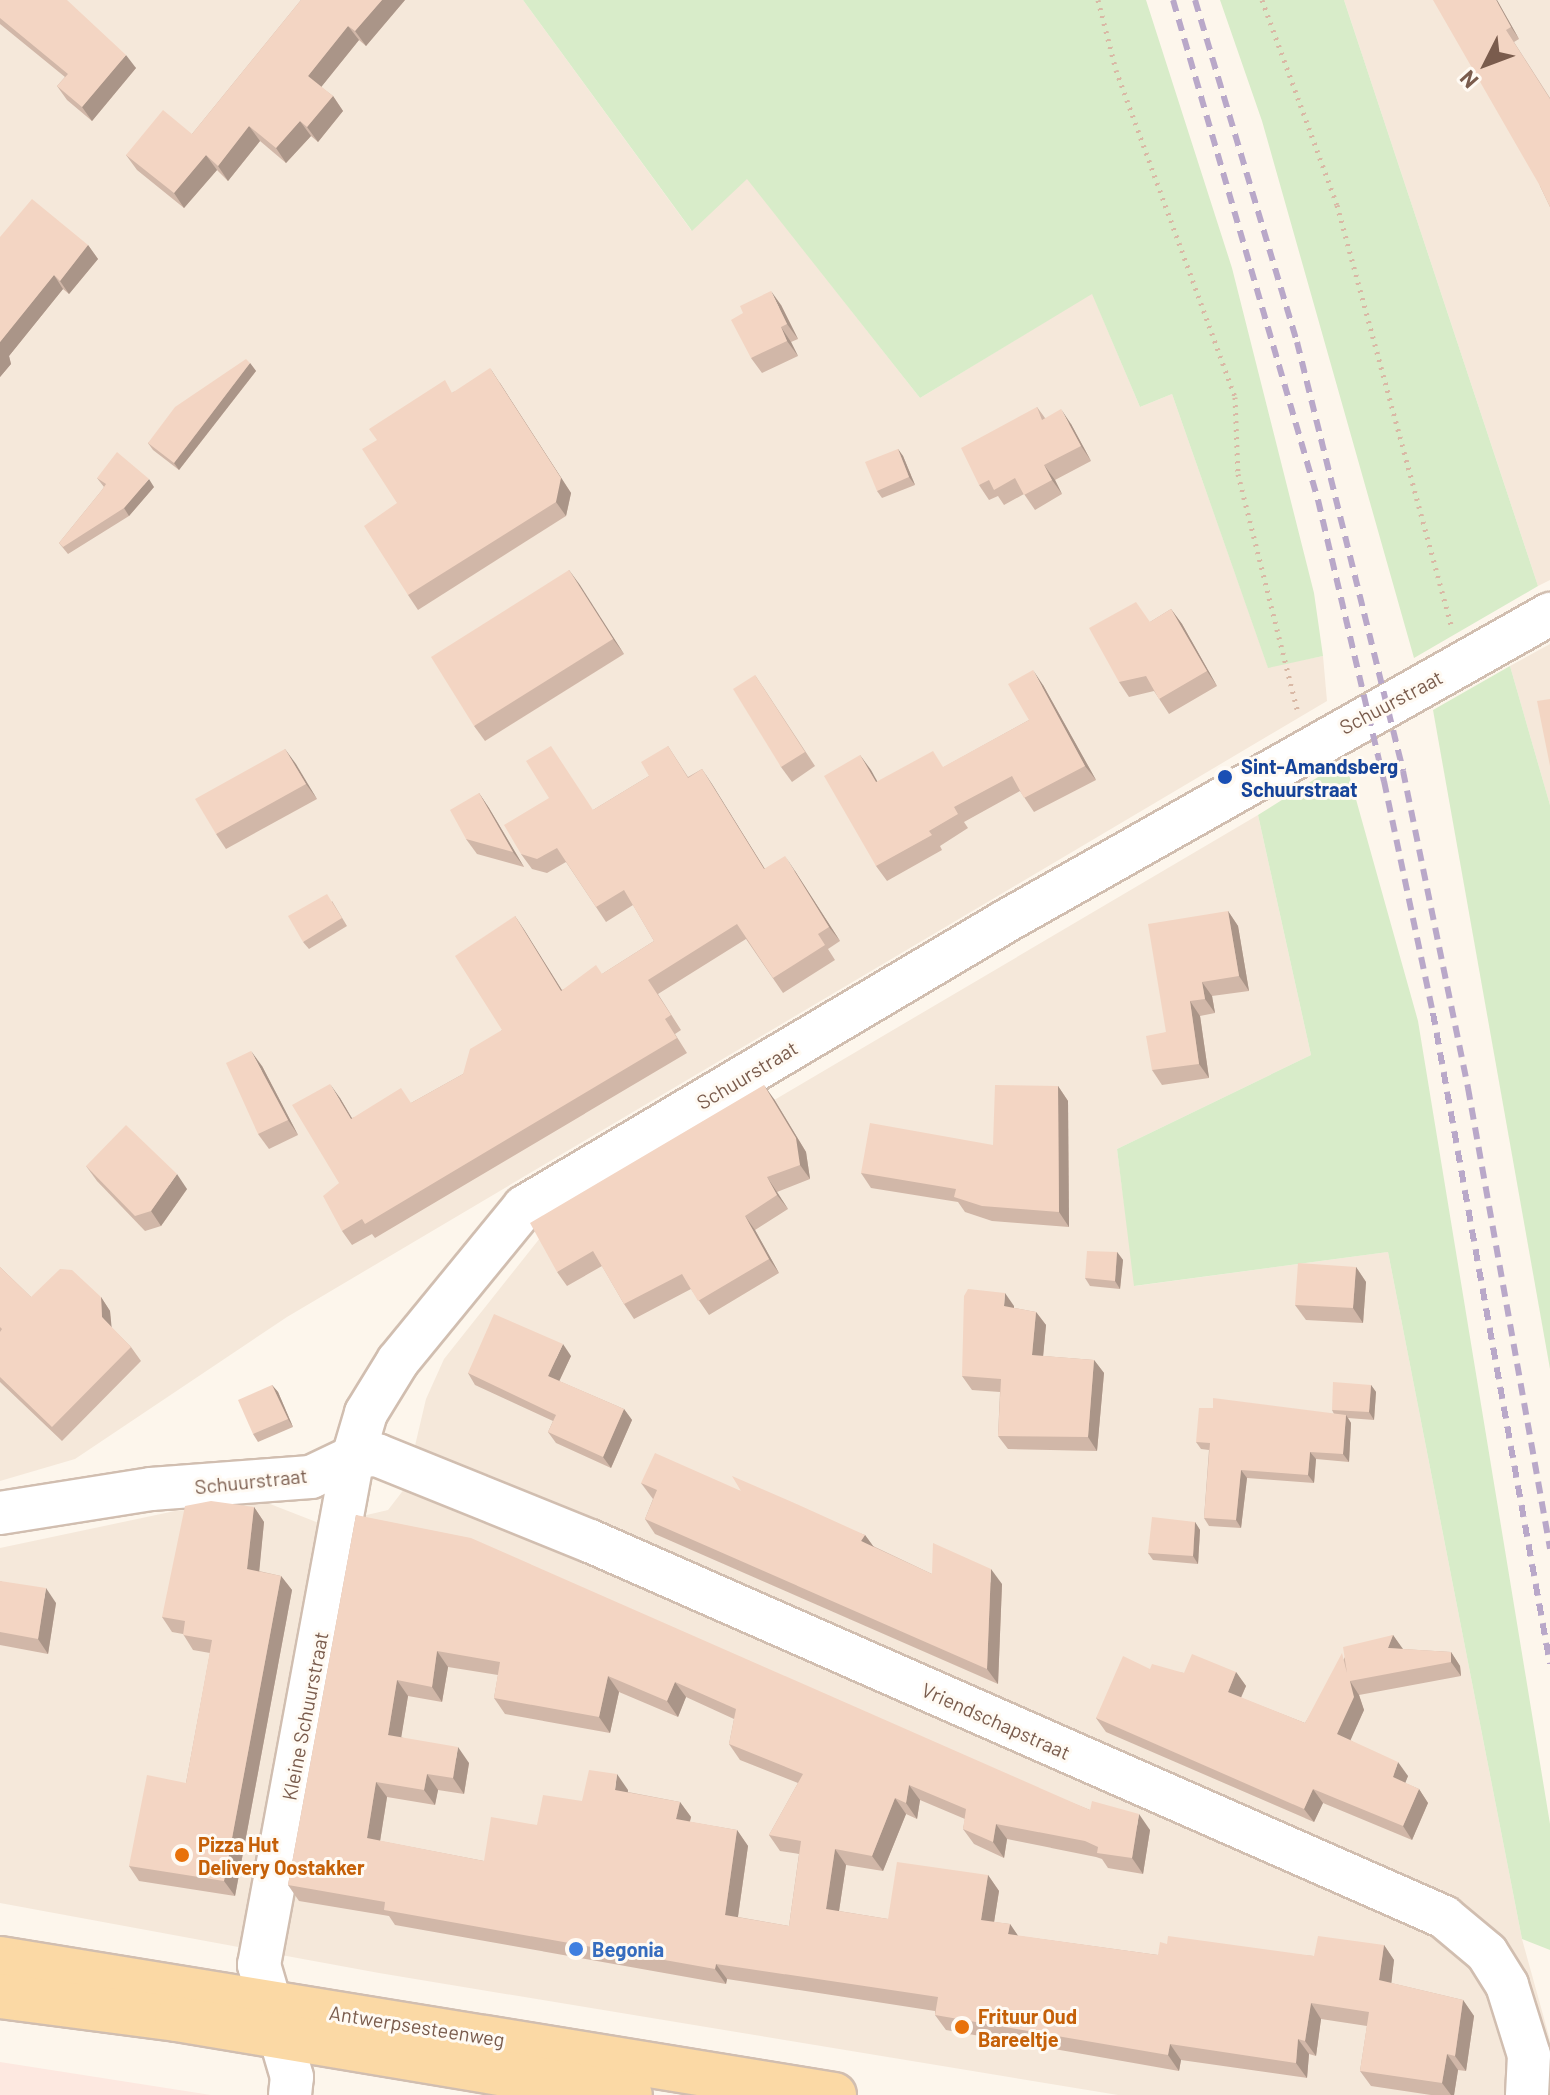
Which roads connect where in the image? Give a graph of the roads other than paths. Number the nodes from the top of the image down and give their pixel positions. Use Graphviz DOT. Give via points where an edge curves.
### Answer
graph roads {
  1 [pos="1550,614"];
  2 [pos="353,1457"];
  3 [pos="0,1513"];
  4 [pos="0,1959"];
  5 [pos="0,1996"];
  6 [pos="274,2019"];
  7 [pos="290,2095"];
  8 [pos="630,2095"];
  9 [pos="834,2095"];
  10 [pos="1527,2095"];
  1 -- 2 [label="street, Schuurstraat" via="1307,747 524,1207 398,1361 366,1413"];
  2 -- 3 [label="street, Schuurstraat" via="311,1477 151,1489"];
  2 -- 6 [label="street, Kleine Schuurstraat" via="259,1965"];
  2 -- 10 [label="street, Vriendschapstraat" via="377,1455 590,1541 1444,1917 1487,1953 1507,1985 1529,2055"];
  4 -- 6 [label="main road, Antwerpsesteenweg"];
  5 -- 6 [label="main road, Antwerpsesteenweg"];
  6 -- 7 [label="street, Kleine Schuurstraat" via="292,2077"];
  6 -- 8 [label="main road, Antwerpsesteenweg"];
  6 -- 9 [label="main road, Antwerpsesteenweg"];
}
